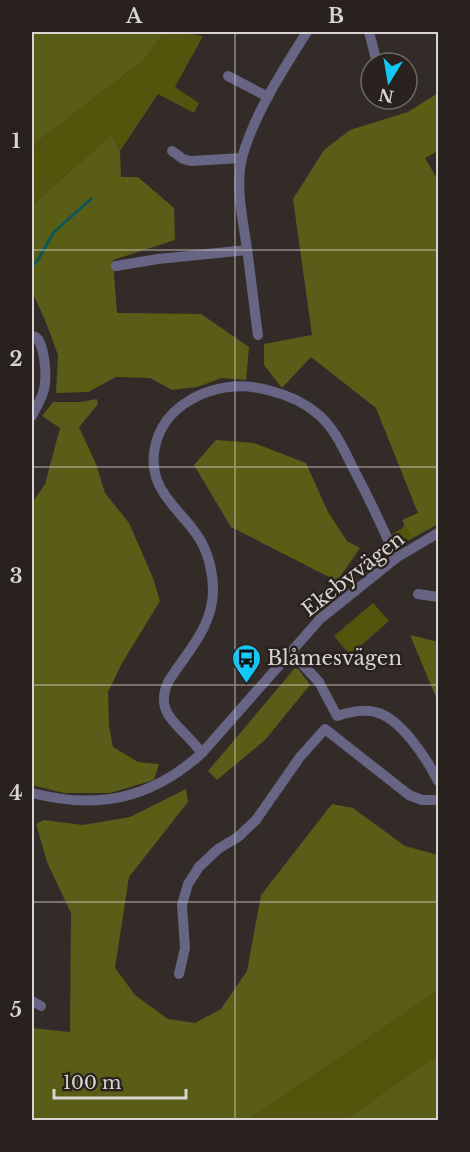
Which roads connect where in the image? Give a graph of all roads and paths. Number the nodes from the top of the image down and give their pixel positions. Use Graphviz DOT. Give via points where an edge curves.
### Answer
graph roads {
  1 [pos="307,32"];
  2 [pos="369,32"];
  3 [pos="374,51"];
  4 [pos="228,76"];
  5 [pos="268,97"];
  6 [pos="172,151"];
  7 [pos="242,158"];
  8 [pos="247,250"];
  9 [pos="116,266"];
  10 [pos="258,335"];
  11 [pos="32,336"];
  12 [pos="32,416"];
  13 [pos="438,533"];
  14 [pos="396,558"];
  15 [pos="424,593"];
  16 [pos="438,597"];
  17 [pos="291,652"];
  18 [pos="337,716"];
  19 [pos="325,729"];
  20 [pos="202,753"];
  21 [pos="438,781"];
  22 [pos="32,793"];
  23 [pos="438,800"];
  24 [pos="179,974"];
  1 -- 5 [label="street"];
  2 -- 3 [label="street"];
  4 -- 5 [label="street"];
  5 -- 7 [label="street"];
  6 -- 7 [label="street" via="191,161"];
  7 -- 8 [label="street" via="241,202"];
  8 -- 9 [label="street"];
  8 -- 10 [label="street"];
  11 -- 12 [label="street" via="39,341 46,379"];
  13 -- 14 [label="street, Ekebyvägen"];
  14 -- 17 [label="street, Ekebyvägen" via="320,620"];
  14 -- 20 [label="street" via="337,438 320,416 304,405 283,394 239,386 208,391 174,411 157,439 155,470 163,494 205,549 213,589 210,614 168,682 164,704 170,719"];
  15 -- 16 [label="street"];
  17 -- 18 [label="street" via="319,682"];
  17 -- 20 [label="street, Ekebyvägen"];
  18 -- 19 [label="street"];
  18 -- 21 [label="street" via="364,710 389,718 412,740"];
  19 -- 23 [label="street" via="409,795"];
  19 -- 24 [label="street" via="300,757 256,820 218,849 188,884 182,905 185,948"];
  20 -- 22 [label="street, Ekebyvägen" via="166,780 110,799 74,801"];
}
